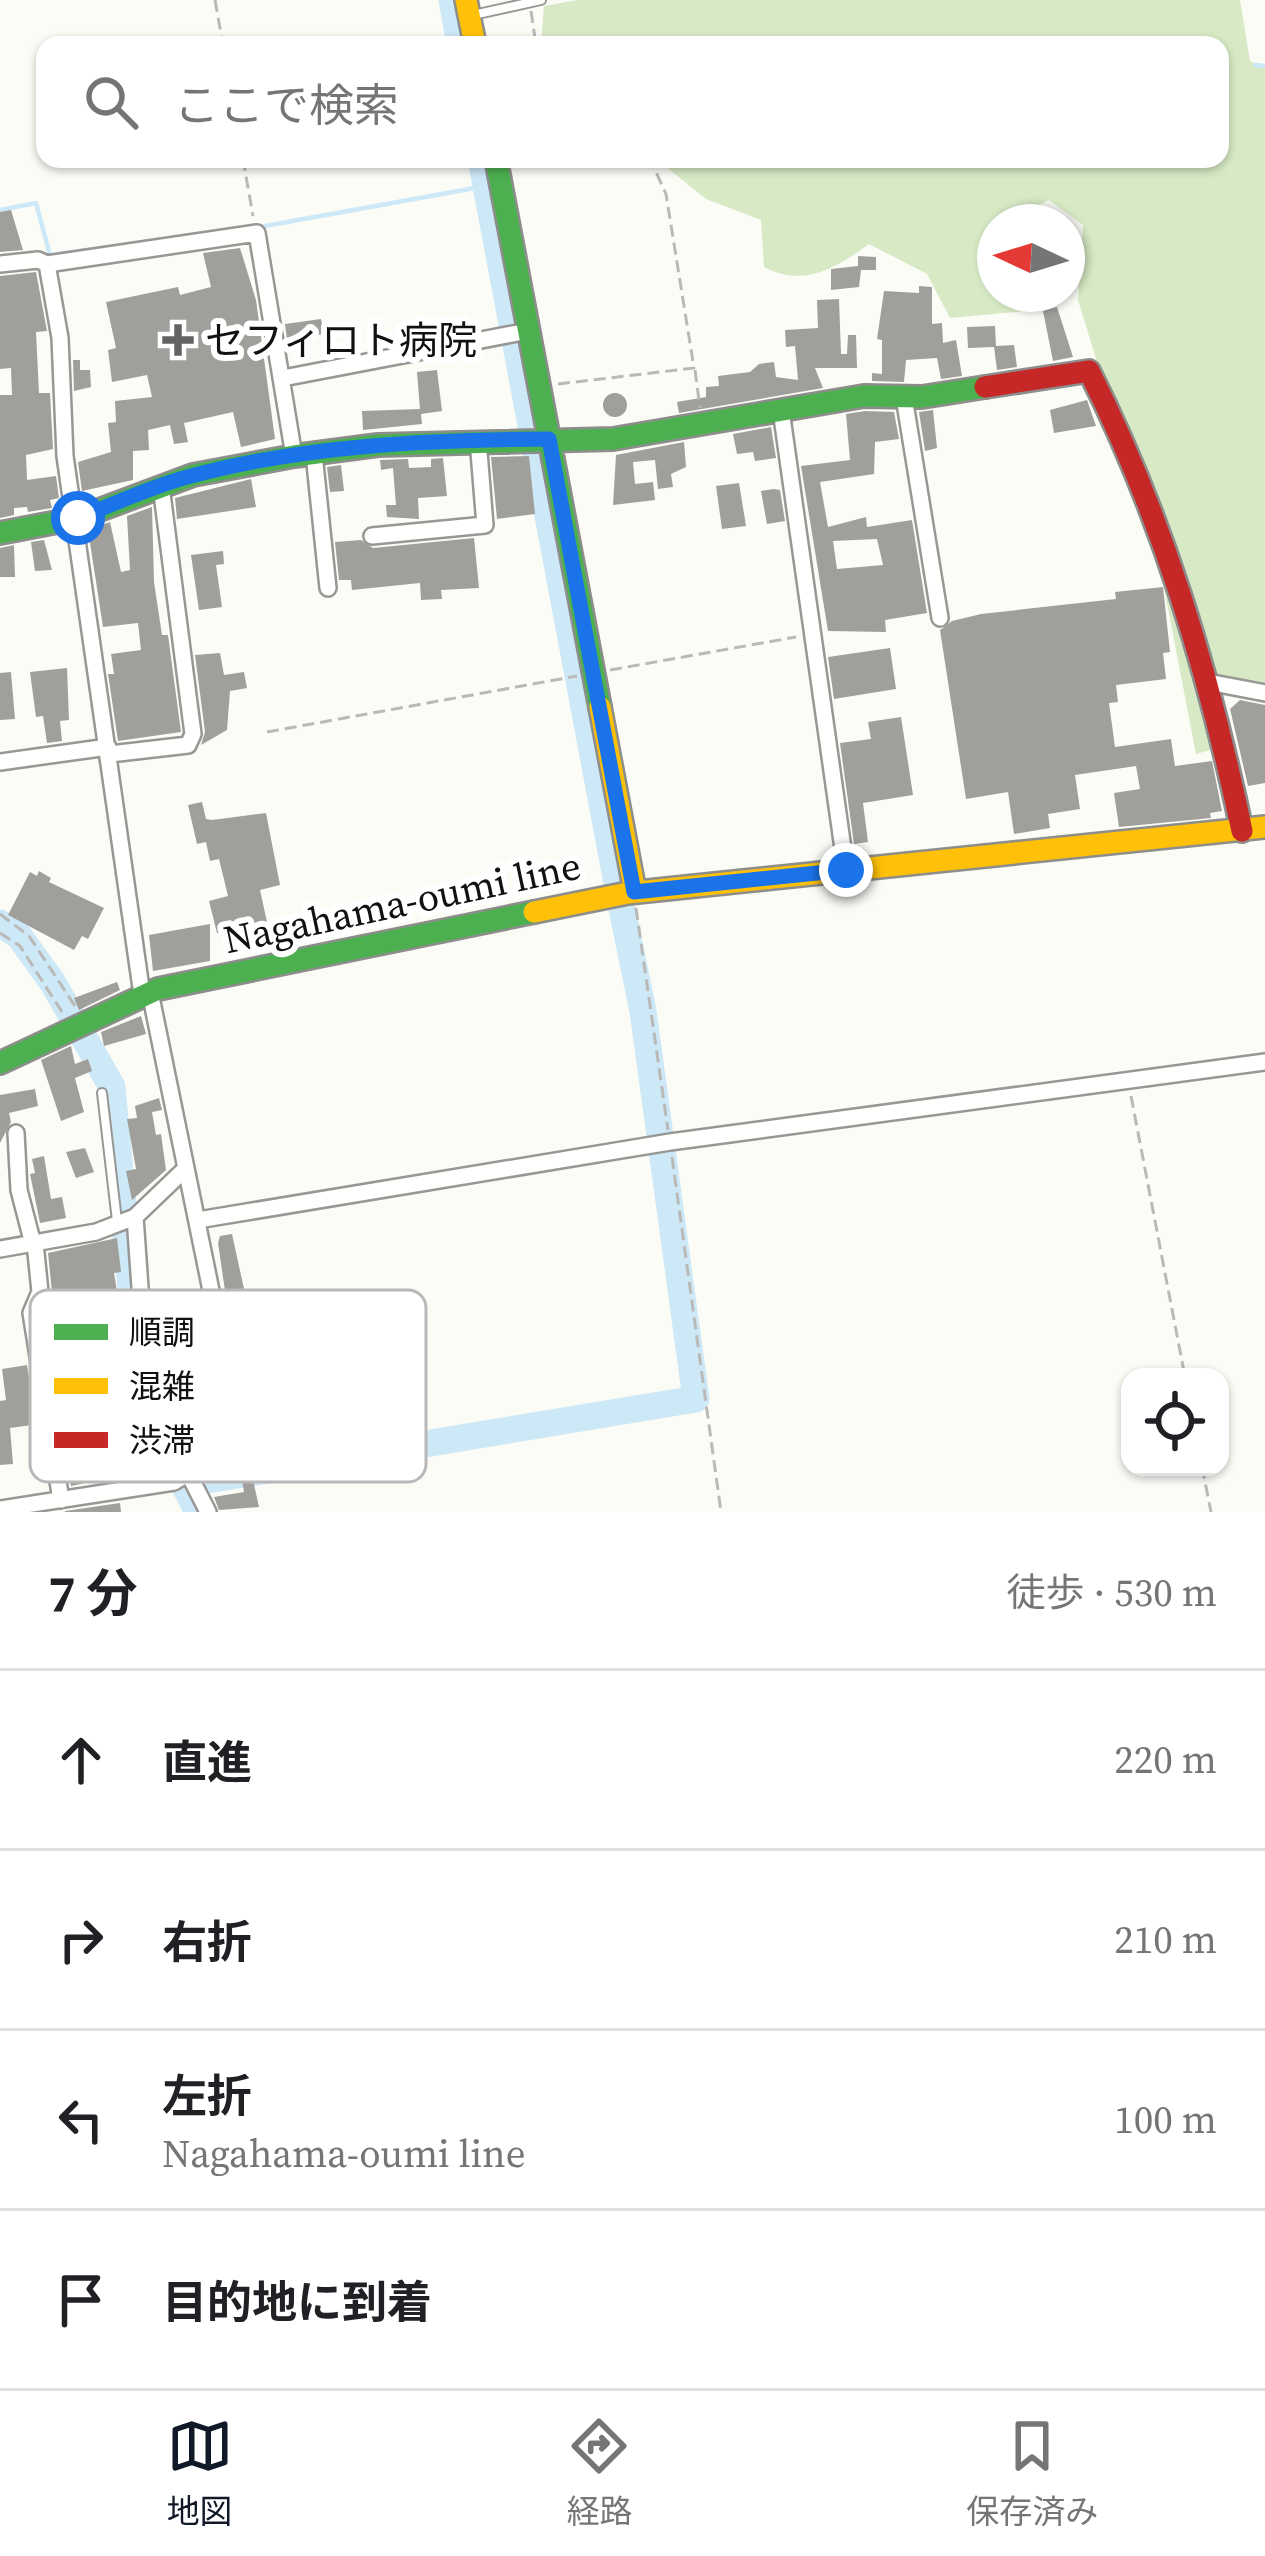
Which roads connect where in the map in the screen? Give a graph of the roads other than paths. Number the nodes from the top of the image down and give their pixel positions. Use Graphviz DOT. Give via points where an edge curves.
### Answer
graph roads {
  1 [pos="542,0"];
  2 [pos="468,8"];
  3 [pos="497,168"];
  4 [pos="0,264"];
  5 [pos="47,264"];
  6 [pos="520,333"];
  7 [pos="283,378"];
  8 [pos="904,397"];
  9 [pos="781,410"];
  10 [pos="478,440"];
  11 [pos="540,440"];
  12 [pos="304,455"];
  13 [pos="161,486"];
  14 [pos="78,518"];
  15 [pos="0,533"];
  16 [pos="372,536"];
  17 [pos="328,588"];
  18 [pos="940,618"];
  19 [pos="1213,683"];
  20 [pos="1265,693"];
  21 [pos="109,751"];
  22 [pos="0,762"];
  23 [pos="1265,827"];
  24 [pos="1241,831"];
  25 [pos="846,870"];
  26 [pos="637,901"];
  27 [pos="146,993"];
  28 [pos="1265,1062"];
  29 [pos="0,1064"];
  30 [pos="102,1093"];
  31 [pos="16,1133"];
  32 [pos="182,1171"];
  33 [pos="126,1220"];
  34 [pos="198,1220"];
  35 [pos="34,1244"];
  36 [pos="0,1249"];
  37 [pos="40,1290"];
  38 [pos="136,1290"];
  39 [pos="212,1290"];
  40 [pos="59,1482"];
  41 [pos="173,1482"];
  42 [pos="187,1482"];
  43 [pos="62,1499"];
  44 [pos="0,1509"];
  45 [pos="208,1512"];
  1 -- 2 [label="lane"];
  3 -- 6 [label="street"];
  4 -- 5 [label="street"];
  5 -- 7 [label="street" via="257,232"];
  5 -- 14 [label="street"];
  6 -- 7 [label="street"];
  6 -- 11 [label="street" via="538,386"];
  7 -- 12 [label="street"];
  8 -- 9 [label="street"];
  8 -- 18 [label="street"];
  8 -- 19 [label="street" via="1089,371 1121,430"];
  9 -- 11 [label="street" via="702,428"];
  9 -- 25 [label="street"];
  10 -- 11 [label="street"];
  10 -- 12 [label="street"];
  10 -- 16 [label="street" via="485,524"];
  11 -- 26 [label="street" via="582,675"];
  12 -- 13 [label="street"];
  12 -- 17 [label="street"];
  13 -- 14 [label="street"];
  13 -- 21 [label="street" via="193,734 188,745"];
  14 -- 15 [label="street"];
  14 -- 21 [label="street"];
  19 -- 20 [label="street"];
  19 -- 24 [label="street"];
  21 -- 22 [label="street"];
  21 -- 27 [label="street"];
  23 -- 24 [label="street, Nagahama-oumi line"];
  24 -- 25 [label="street, Nagahama-oumi line"];
  25 -- 26 [label="street, Nagahama-oumi line"];
  26 -- 27 [label="street, Nagahama-oumi line"];
  27 -- 29 [label="street, Nagahama-oumi line"];
  27 -- 32 [label="street"];
  28 -- 34 [label="street" via="663,1143"];
  30 -- 33 [label="lane"];
  31 -- 35 [label="street" via="19,1190"];
  32 -- 33 [label="street"];
  32 -- 34 [label="street"];
  33 -- 35 [label="street"];
  33 -- 38 [label="street"];
  34 -- 39 [label="street"];
  35 -- 36 [label="street"];
  35 -- 37 [label="street"];
  40 -- 43 [label="street"];
  41 -- 43 [label="street"];
  42 -- 45 [label="street"];
  43 -- 44 [label="street"];
}
